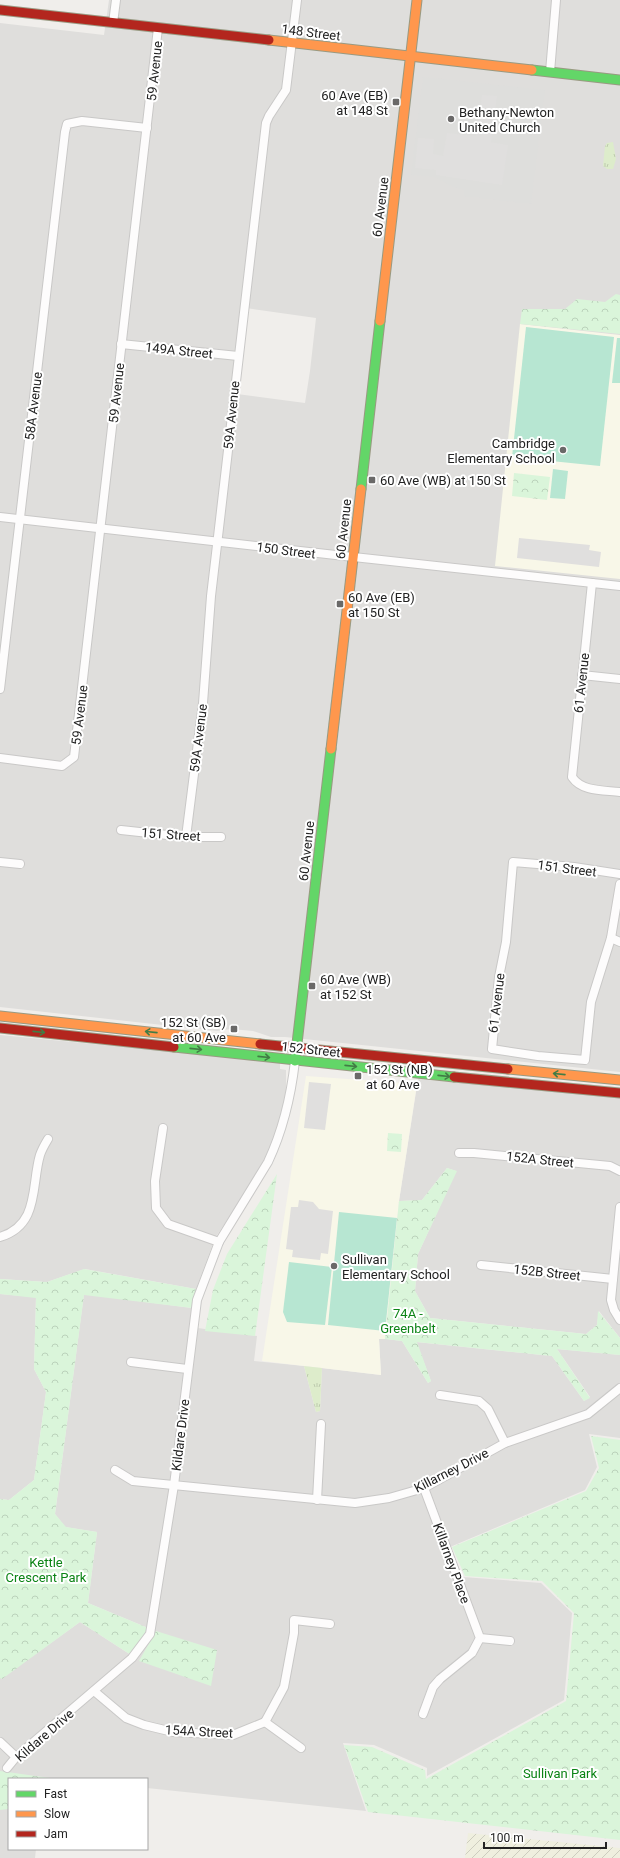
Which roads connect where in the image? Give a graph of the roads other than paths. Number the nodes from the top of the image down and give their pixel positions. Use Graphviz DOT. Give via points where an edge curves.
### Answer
graph roads {
  1 [pos="116,0"];
  2 [pos="296,0"];
  3 [pos="417,0"];
  4 [pos="556,0"];
  5 [pos="0,10"];
  6 [pos="113,23"];
  7 [pos="158,28"];
  8 [pos="292,43"];
  9 [pos="410,57"];
  10 [pos="550,72"];
  11 [pos="620,80"];
  12 [pos="147,128"];
  13 [pos="121,344"];
  14 [pos="238,356"];
  15 [pos="0,516"];
  16 [pos="20,519"];
  17 [pos="101,527"];
  18 [pos="217,541"];
  19 [pos="353,558"];
  20 [pos="592,583"];
  21 [pos="620,586"];
  22 [pos="582,675"];
  23 [pos="620,679"];
  24 [pos="0,689"];
  25 [pos="0,758"];
  26 [pos="620,792"];
  27 [pos="121,830"];
  28 [pos="186,837"];
  29 [pos="221,837"];
  30 [pos="0,862"];
  31 [pos="514,862"];
  32 [pos="20,864"];
  33 [pos="620,874"];
  34 [pos="620,884"];
  35 [pos="611,938"];
  36 [pos="620,942"];
  37 [pos="0,1016"];
  38 [pos="0,1028"];
  39 [pos="296,1048"];
  40 [pos="295,1061"];
  41 [pos="620,1080"];
  42 [pos="620,1093"];
  43 [pos="163,1128"];
  44 [pos="48,1138"];
  45 [pos="459,1153"];
  46 [pos="620,1171"];
  47 [pos="620,1207"];
  48 [pos="0,1237"];
  49 [pos="219,1242"];
  50 [pos="481,1266"];
  51 [pos="613,1279"];
  52 [pos="620,1320"];
  53 [pos="131,1362"];
  54 [pos="187,1370"];
  55 [pos="620,1388"];
  56 [pos="440,1395"];
  57 [pos="321,1424"];
  58 [pos="505,1443"];
  59 [pos="115,1470"];
  60 [pos="174,1485"];
  61 [pos="424,1488"];
  62 [pos="317,1500"];
  63 [pos="330,1624"];
  64 [pos="480,1638"];
  65 [pos="510,1641"];
  66 [pos="94,1691"];
  67 [pos="423,1714"];
  68 [pos="265,1722"];
  69 [pos="0,1742"];
  70 [pos="301,1748"];
  71 [pos="16,1757"];
  72 [pos="7,1768"];
  1 -- 6 [label="street"];
  2 -- 8 [label="street, 59A Avenue"];
  3 -- 9 [label="main road, 60 Avenue"];
  4 -- 10 [label="street"];
  5 -- 6 [label="main road, 148 Street"];
  6 -- 7 [label="main road, 148 Street"];
  7 -- 8 [label="main road, 148 Street"];
  7 -- 12 [label="street, 59 Avenue"];
  8 -- 9 [label="main road, 148 Street"];
  8 -- 14 [label="street, 59A Avenue" via="286,90 266,124"];
  9 -- 10 [label="main road, 148 Street"];
  9 -- 19 [label="main road, 60 Avenue"];
  10 -- 11 [label="main road, 148 Street"];
  12 -- 13 [label="street, 59 Avenue"];
  12 -- 16 [label="street, 58A Avenue" via="82,121 67,124"];
  13 -- 14 [label="street, 149A Street"];
  13 -- 17 [label="street, 59 Avenue"];
  14 -- 18 [label="street, 59A Avenue"];
  15 -- 16 [label="street, 150 Street"];
  16 -- 17 [label="street, 150 Street"];
  16 -- 24 [label="street, 58A Avenue"];
  17 -- 18 [label="street, 150 Street"];
  17 -- 25 [label="street, 59 Avenue" via="74,757 62,766"];
  18 -- 19 [label="street, 150 Street"];
  18 -- 28 [label="street, 59A Avenue" via="203,703"];
  19 -- 20 [label="street, 150 Street"];
  19 -- 39 [label="main road, 60 Avenue"];
  20 -- 21 [label="street, 150 Street"];
  20 -- 22 [label="street, 61 Avenue"];
  22 -- 23 [label="street"];
  22 -- 26 [label="street, 61 Avenue" via="572,772 575,781 584,787"];
  27 -- 28 [label="street, 151 Street"];
  28 -- 29 [label="street, 151 Street"];
  30 -- 32 [label="street"];
  31 -- 33 [label="street, 151 Street"];
  31 -- 35 [label="street, 61 Avenue" via="492,1049 585,1060 591,1002"];
  34 -- 35 [label="street"];
  35 -- 36 [label="street"];
  39 -- 37 [label="main road, 152 Street, one-way"];
  38 -- 40 [label="main road, 152 Street, one-way"];
  39 -- 40 [label="main road, 60 Avenue"];
  41 -- 39 [label="main road, 152 Street, one-way"];
  40 -- 42 [label="main road, 152 Street, one-way"];
  40 -- 49 [label="street, Kildare Drive" via="288,1105 273,1151"];
  43 -- 49 [label="street" via="155,1181 156,1208 168,1224"];
  44 -- 48 [label="street" via="40,1155 36,1190 31,1206 14,1229"];
  45 -- 46 [label="street, 152A Street" via="610,1166"];
  47 -- 51 [label="street"];
  49 -- 54 [label="street, Kildare Drive" via="197,1300"];
  50 -- 51 [label="street, 152B Street"];
  51 -- 52 [label="street" via="612,1305"];
  53 -- 54 [label="street"];
  54 -- 60 [label="street, Kildare Drive"];
  55 -- 58 [label="street, Killarney Drive" via="588,1414"];
  56 -- 58 [label="street" via="479,1401 488,1409"];
  57 -- 62 [label="street"];
  58 -- 61 [label="street, Killarney Drive"];
  59 -- 60 [label="street, Killarney Drive" via="133,1481"];
  60 -- 62 [label="street, Killarney Drive"];
  60 -- 66 [label="street, Kildare Drive" via="150,1634 132,1658"];
  61 -- 62 [label="street, Killarney Drive" via="389,1498 355,1503"];
  61 -- 64 [label="street, Killarney Place"];
  63 -- 68 [label="street" via="294,1620 284,1687"];
  64 -- 65 [label="street"];
  64 -- 67 [label="street" via="472,1653 440,1678 433,1687"];
  66 -- 68 [label="street, 154A Street" via="126,1718 173,1732 233,1736"];
  66 -- 71 [label="street, Kildare Drive"];
  68 -- 70 [label="street"];
  69 -- 71 [label="street"];
  71 -- 72 [label="street, Kildare Drive"];
}
